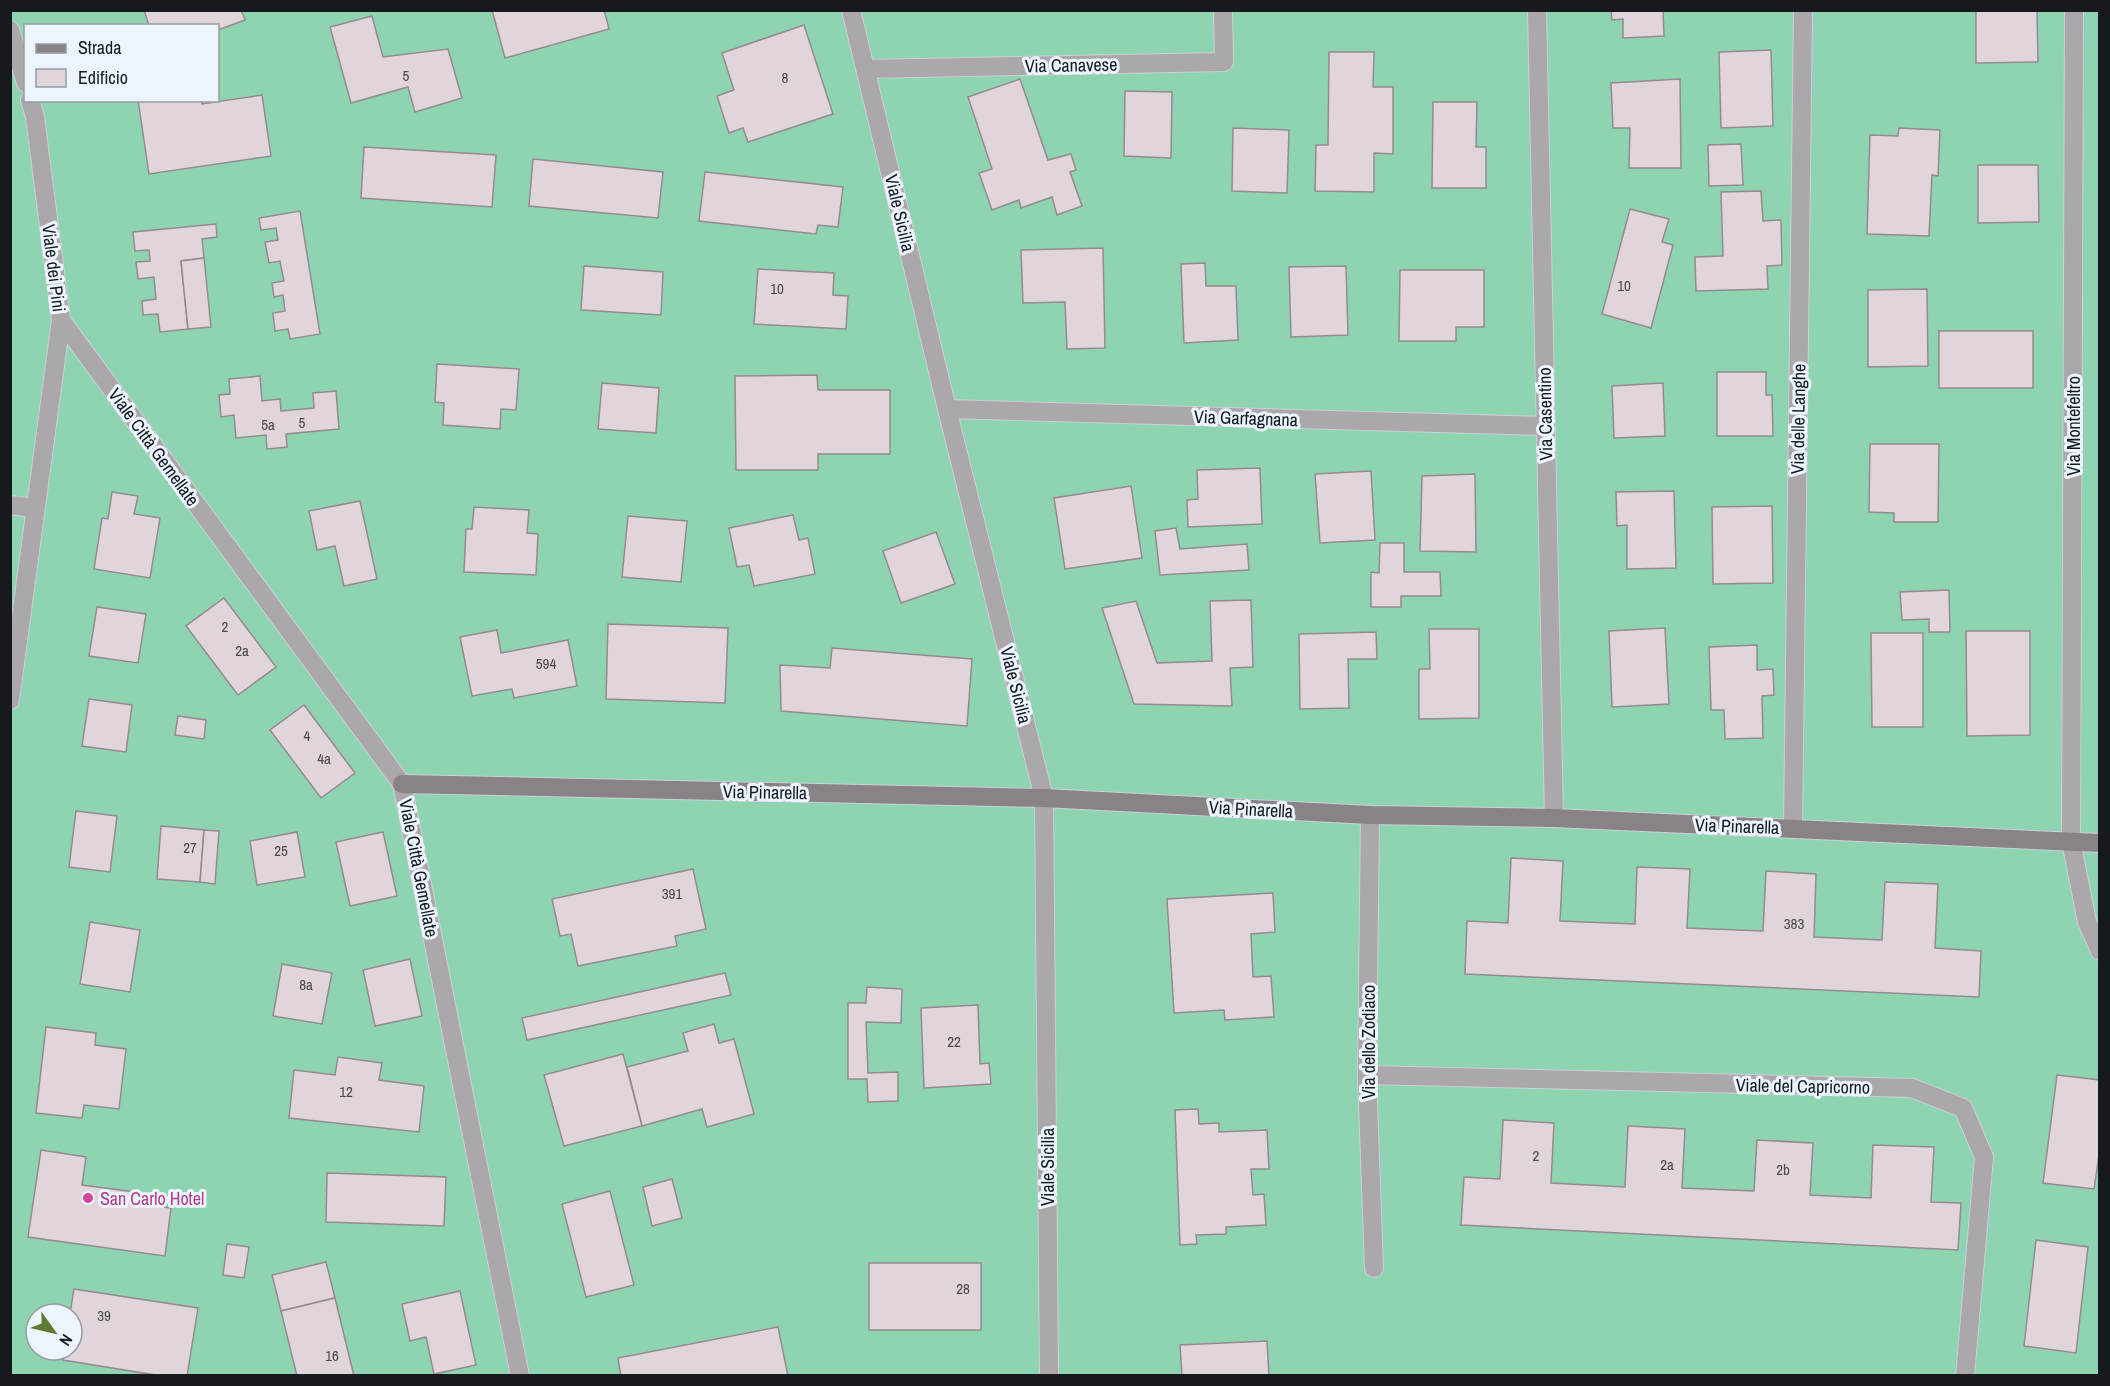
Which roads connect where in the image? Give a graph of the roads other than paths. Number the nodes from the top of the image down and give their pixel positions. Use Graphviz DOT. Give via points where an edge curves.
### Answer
graph roads {
  1 [pos="851,10"];
  2 [pos="1223,10"];
  3 [pos="1537,10"];
  4 [pos="1803,10"];
  5 [pos="2074,10"];
  6 [pos="10,30"];
  7 [pos="866,69"];
  8 [pos="24,77"];
  9 [pos="31,102"];
  10 [pos="60,320"];
  11 [pos="947,409"];
  12 [pos="1545,426"];
  13 [pos="10,506"];
  14 [pos="34,508"];
  15 [pos="10,700"];
  16 [pos="402,784"];
  17 [pos="1044,798"];
  18 [pos="1370,815"];
  19 [pos="1554,818"];
  20 [pos="1793,828"];
  21 [pos="2071,841"];
  22 [pos="2100,843"];
  23 [pos="2100,951"];
  24 [pos="1367,1075"];
  25 [pos="1374,1268"];
  26 [pos="519,1376"];
  27 [pos="1049,1376"];
  28 [pos="1965,1376"];
  1 -- 7 [label="street, Viale Sicilia"];
  2 -- 7 [label="street, Via Canavese" via="1224,62"];
  3 -- 12 [label="street, Via Casentino"];
  4 -- 20 [label="street, Via delle Langhe"];
  5 -- 21 [label="street, Via Montefeltro"];
  6 -- 8 [label="street"];
  7 -- 11 [label="street, Viale Sicilia"];
  9 -- 10 [label="street, Viale dei Pini"];
  10 -- 14 [label="street, Viale dei Pini"];
  10 -- 16 [label="street, Viale Città Gemellate"];
  11 -- 12 [label="street, Via Garfagnana"];
  11 -- 17 [label="street, Viale Sicilia"];
  12 -- 19 [label="street, Via Casentino"];
  13 -- 14 [label="street"];
  14 -- 15 [label="street, Viale dei Pini"];
  16 -- 17 [label="street, Via Pinarella"];
  16 -- 26 [label="street, Viale Città Gemellate"];
  17 -- 18 [label="street, Via Pinarella"];
  17 -- 27 [label="street, Viale Sicilia"];
  18 -- 19 [label="street, Via Pinarella"];
  18 -- 24 [label="street, Via dello Zodiaco"];
  19 -- 20 [label="street, Via Pinarella"];
  20 -- 21 [label="street, Via Pinarella"];
  21 -- 22 [label="street, Via Pinarella"];
  21 -- 23 [label="street, Via Montefeltro" via="2087,922"];
  24 -- 25 [label="street, Via dello Zodiaco"];
  24 -- 28 [label="street, Viale del Capricorno" via="1912,1088 1963,1108 1984,1157"];
}
